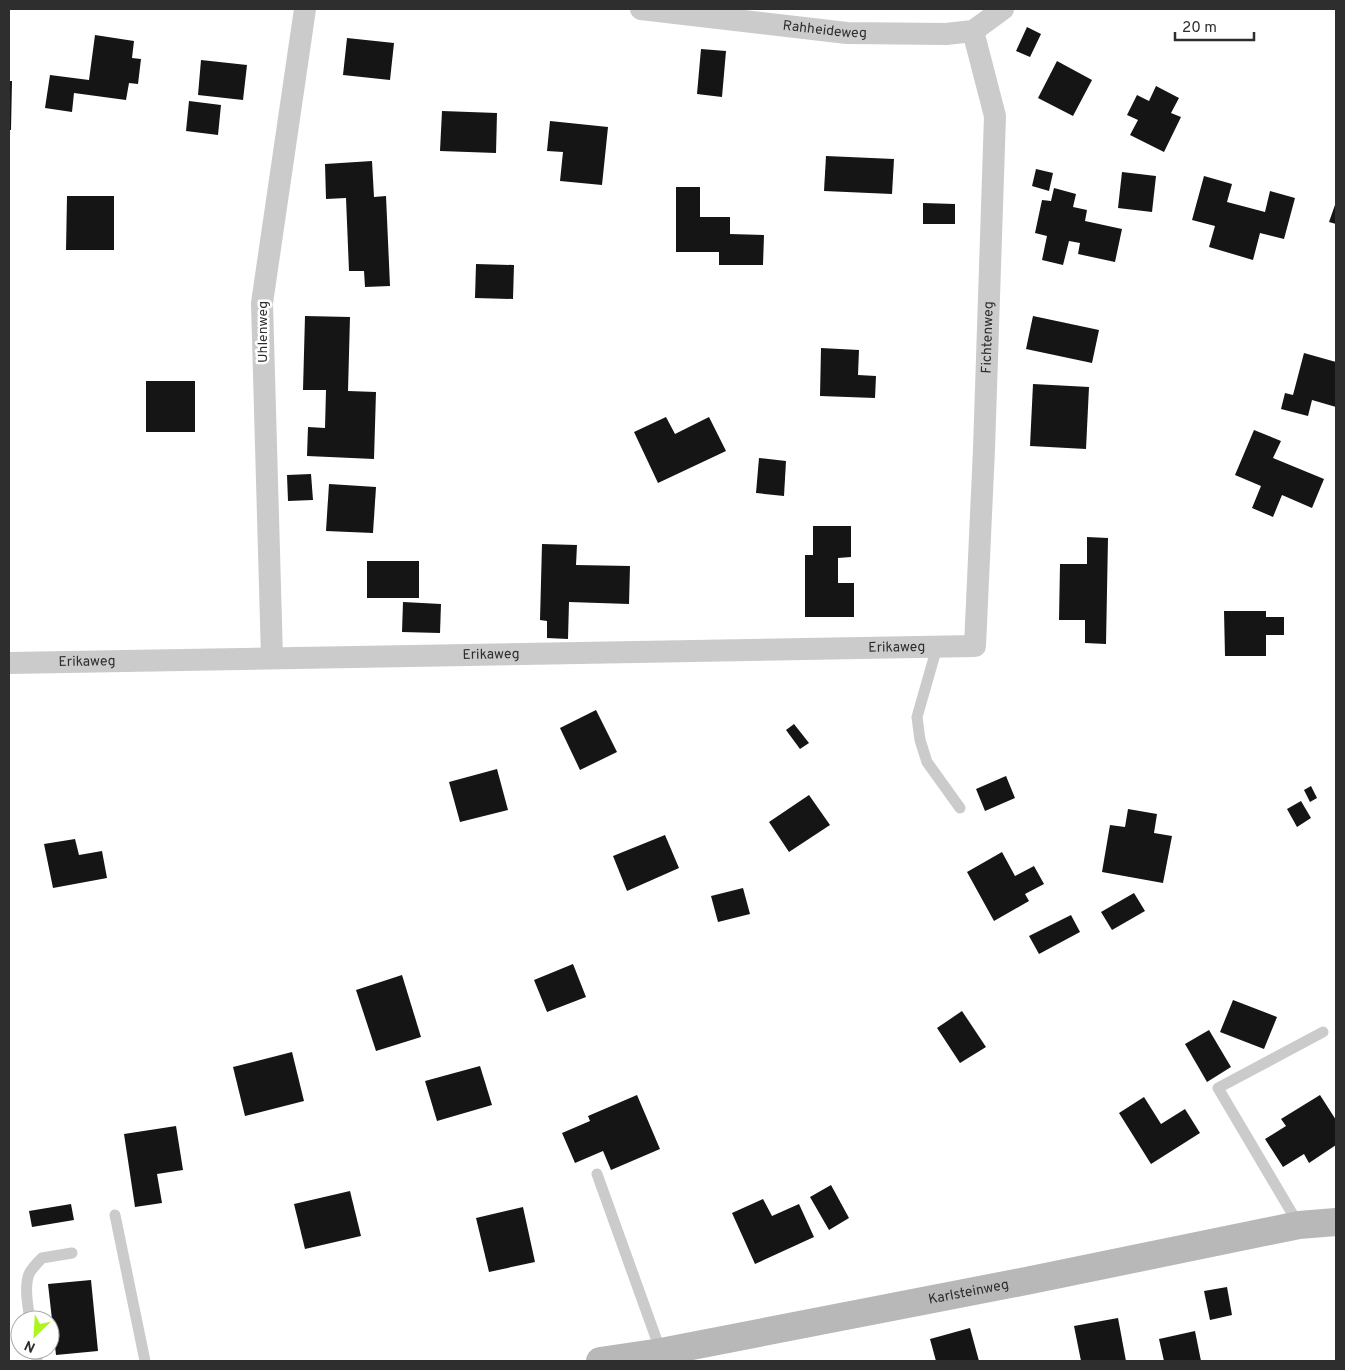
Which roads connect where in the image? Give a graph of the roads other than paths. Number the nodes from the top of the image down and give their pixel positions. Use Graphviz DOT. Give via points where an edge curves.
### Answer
graph roads {
  1 [pos="306,9"];
  2 [pos="641,9"];
  3 [pos="1003,9"];
  4 [pos="973,31"];
  5 [pos="975,646"];
  6 [pos="937,647"];
  7 [pos="272,658"];
  8 [pos="9,663"];
  9 [pos="960,808"];
  10 [pos="1323,1032"];
  11 [pos="597,1174"];
  12 [pos="116,1214"];
  13 [pos="1336,1222"];
  14 [pos="1299,1225"];
  15 [pos="72,1253"];
  16 [pos="29,1310"];
  17 [pos="661,1352"];
  18 [pos="146,1361"];
  19 [pos="600,1361"];
  1 -- 7 [label="street, Uhlenweg" via="262,302"];
  2 -- 4 [label="street, Rahheideweg" via="847,34"];
  3 -- 4 [label="street, Rahheideweg"];
  4 -- 5 [label="street, Fichtenweg" via="995,116"];
  5 -- 6 [label="street, Erikaweg"];
  6 -- 7 [label="street, Erikaweg"];
  6 -- 9 [label="lane" via="917,717 920,740 927,762"];
  7 -- 8 [label="street, Erikaweg"];
  10 -- 14 [label="lane" via="1218,1088"];
  11 -- 17 [label="lane"];
  12 -- 18 [label="lane"];
  13 -- 14 [label="street, Karlsteinweg"];
  14 -- 17 [label="street, Karlsteinweg"];
  15 -- 16 [label="lane" via="42,1258 29,1275"];
  17 -- 19 [label="street, Karlsteinweg"];
}
